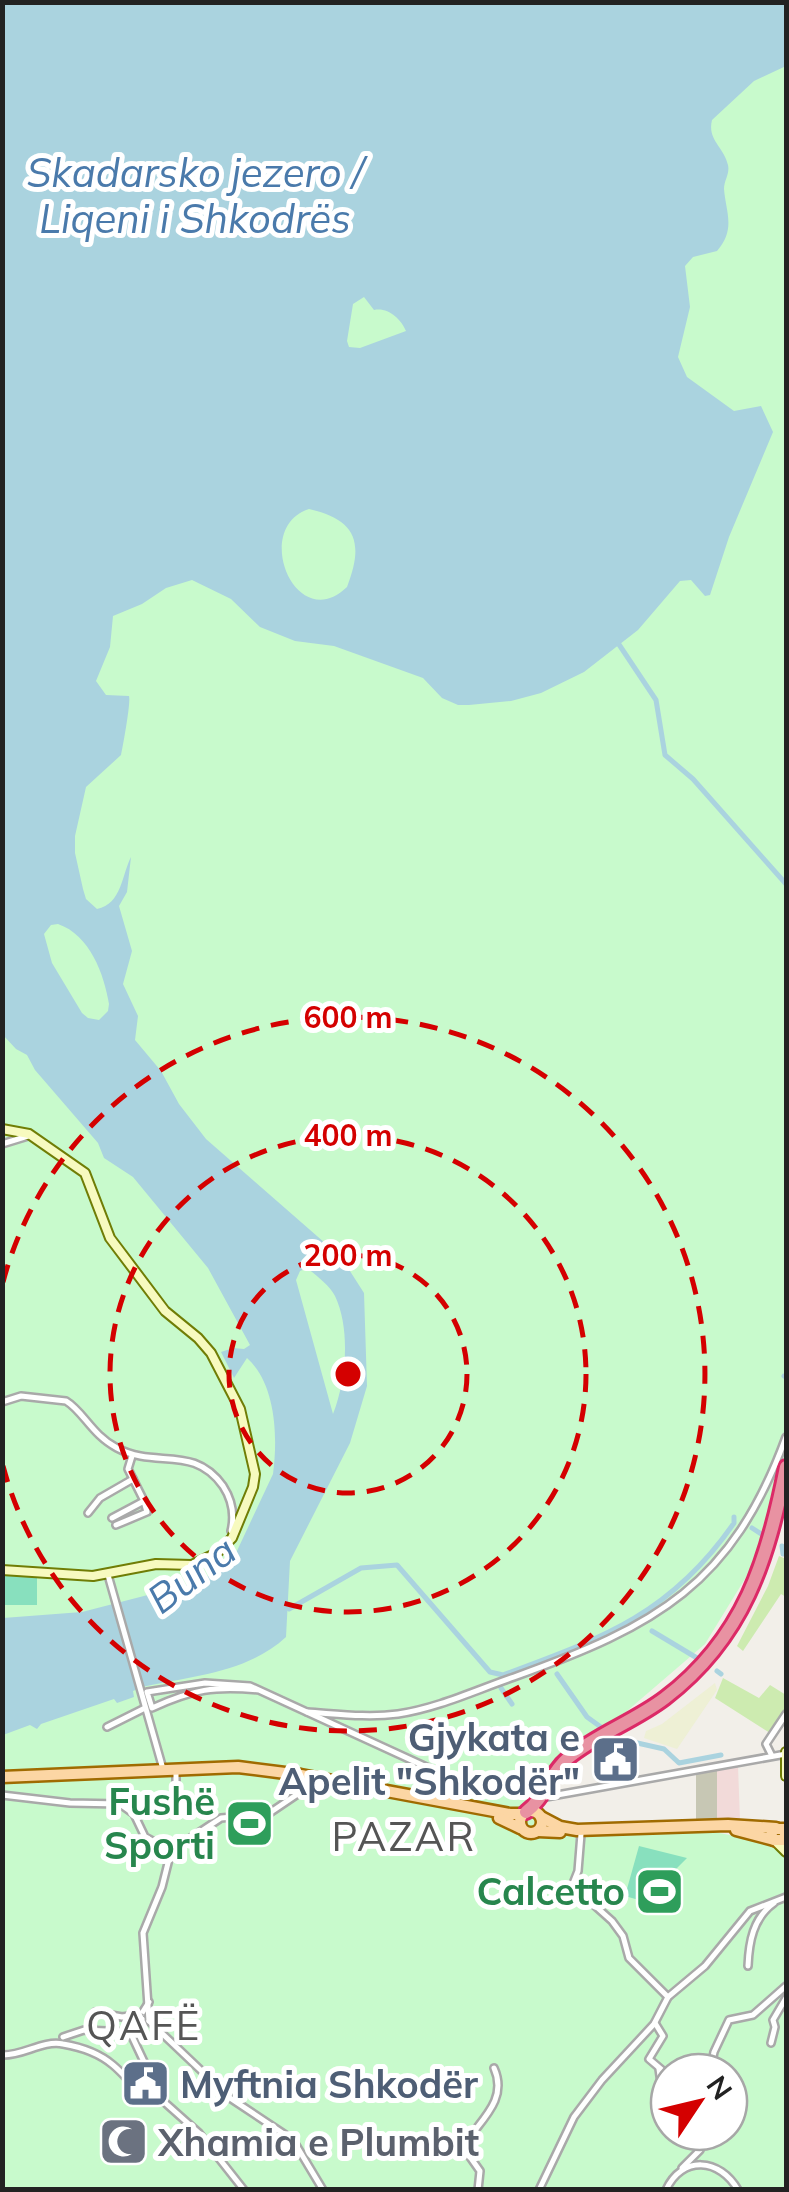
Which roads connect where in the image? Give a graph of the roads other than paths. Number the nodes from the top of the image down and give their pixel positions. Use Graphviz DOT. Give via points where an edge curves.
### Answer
graph roads {
  1 [pos="2,1129"];
  2 [pos="30,1134"];
  3 [pos="2,1144"];
  4 [pos="2,1402"];
  5 [pos="786,1436"];
  6 [pos="132,1456"];
  7 [pos="786,1467"];
  8 [pos="133,1480"];
  9 [pos="786,1498"];
  10 [pos="144,1501"];
  11 [pos="88,1513"];
  12 [pos="222,1549"];
  13 [pos="2,1570"];
  14 [pos="108,1575"];
  15 [pos="259,1690"];
  16 [pos="145,1708"];
  17 [pos="308,1712"];
  18 [pos="786,1714"];
  19 [pos="107,1727"];
  20 [pos="786,1753"];
  21 [pos="772,1756"];
  22 [pos="163,1769"];
  23 [pos="176,1774"];
  24 [pos="786,1774"];
  25 [pos="7,1779"];
  26 [pos="310,1782"];
  27 [pos="480,1792"];
  28 [pos="2,1795"];
  29 [pos="543,1796"];
  30 [pos="190,1811"];
  31 [pos="524,1813"];
  32 [pos="540,1822"];
  33 [pos="520,1828"];
  34 [pos="782,1833"];
  35 [pos="581,1834"];
  36 [pos="172,1850"];
  37 [pos="786,1852"];
  38 [pos="573,1886"];
  39 [pos="568,1896"];
  40 [pos="783,1898"];
  41 [pos="748,1966"];
  42 [pos="786,1986"];
  43 [pos="668,1998"];
  44 [pos="786,1998"];
  45 [pos="149,2002"];
  46 [pos="96,2012"];
  47 [pos="141,2018"];
  48 [pos="655,2023"];
  49 [pos="130,2032"];
  50 [pos="64,2037"];
  51 [pos="771,2042"];
  52 [pos="654,2052"];
  53 [pos="714,2052"];
  54 [pos="2,2055"];
  55 [pos="494,2068"];
  56 [pos="162,2100"];
  57 [pos="698,2152"];
  58 [pos="682,2168"];
  59 [pos="244,2190"];
  60 [pos="322,2190"];
  61 [pos="478,2190"];
  62 [pos="539,2190"];
  63 [pos="666,2190"];
  64 [pos="738,2190"];
  1 -- 2 [label="main road"];
  2 -- 3 [label="street"];
  2 -- 12 [label="main road" via="86,1174 110,1238 164,1311 208,1350 237,1403 254,1479"];
  4 -- 6 [label="street" via="22,1396 66,1401 96,1434"];
  5 -- 17 [label="street" via="764,1491 722,1556 637,1627 418,1710 380,1716"];
  6 -- 8 [label="street"];
  6 -- 12 [label="street" via="186,1459 212,1473 232,1507 233,1526"];
  7 -- 29 [label="highway" via="768,1551 721,1642 665,1698 569,1757"];
  8 -- 10 [label="street"];
  8 -- 11 [label="street"];
  9 -- 29 [label="highway" via="759,1589 716,1656 668,1704 571,1763"];
  10 -- 10 [label="street" via="147,1512 114,1522"];
  12 -- 14 [label="main road" via="188,1566 156,1564"];
  13 -- 14 [label="main road"];
  14 -- 16 [label="street"];
  15 -- 15 [label="street" via="205,1682 147,1692 152,1708 209,1688"];
  15 -- 17 [label="street"];
  16 -- 19 [label="street"];
  16 -- 22 [label="street"];
  17 -- 27 [label="street"];
  18 -- 21 [label="street" via="766,1744"];
  20 -- 21 [label="street"];
  20 -- 24 [label="main road"];
  21 -- 29 [label="street"];
  22 -- 25 [label="main road"];
  22 -- 31 [label="main road" via="278,1772"];
  23 -- 25 [label="main road"];
  23 -- 26 [label="main road"];
  23 -- 30 [label="street" via="176,1796"];
  26 -- 33 [label="main road"];
  26 -- 36 [label="street" via="268,1814 221,1818"];
  28 -- 36 [label="street" via="120,1804 146,1837"];
  29 -- 31 [label="highway"];
  29 -- 32 [label="highway"];
  31 -- 32 [label="main road" via="535,1812"];
  31 -- 33 [label="main road"];
  32 -- 33 [label="main road" via="526,1833"];
  32 -- 34 [label="main road" via="577,1830 728,1825"];
  32 -- 35 [label="main road"];
  34 -- 35 [label="main road"];
  34 -- 37 [label="main road"];
  35 -- 38 [label="street"];
  36 -- 45 [label="street" via="143,1933"];
  38 -- 39 [label="street"];
  38 -- 43 [label="street" via="609,1917 629,1958"];
  40 -- 41 [label="street" via="756,1924"];
  40 -- 43 [label="street" via="750,1911"];
  42 -- 53 [label="street" via="756,2013 731,2019"];
  43 -- 48 [label="street"];
  44 -- 51 [label="street" via="773,2020"];
  45 -- 47 [label="street"];
  45 -- 49 [label="street"];
  46 -- 47 [label="street"];
  47 -- 60 [label="street" via="230,2098 294,2140"];
  48 -- 52 [label="street" via="663,2036"];
  48 -- 62 [label="street" via="578,2110"];
  49 -- 50 [label="street" via="84,2030"];
  49 -- 56 [label="street"];
  54 -- 56 [label="street" via="55,2043 77,2047 107,2060 144,2096"];
  55 -- 61 [label="street" via="497,2097 466,2144 480,2171"];
  56 -- 59 [label="street"];
  57 -- 58 [label="street"];
  58 -- 63 [label="street"];
  58 -- 64 [label="street" via="717,2167"];
}
